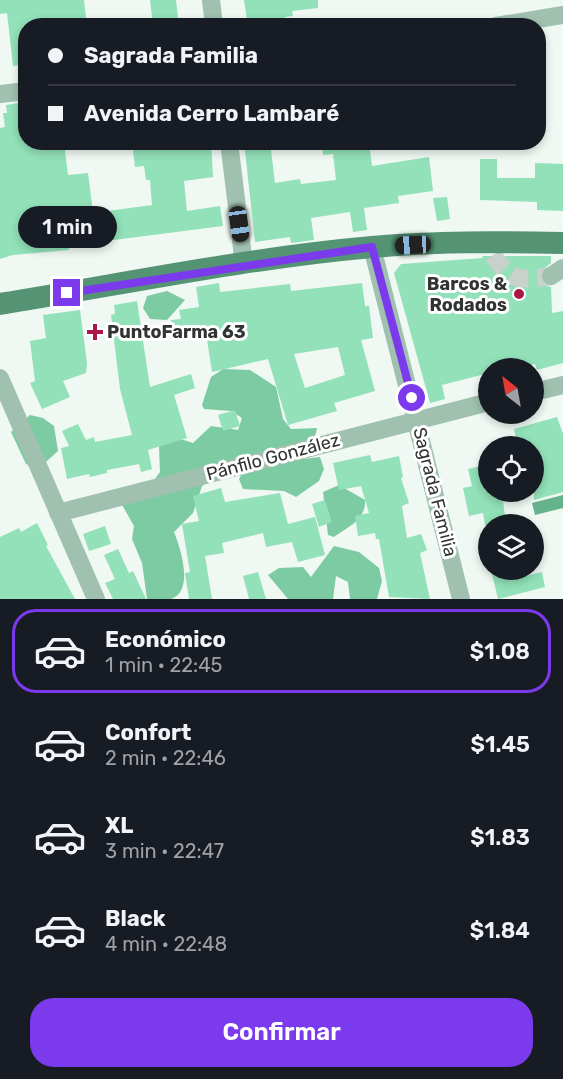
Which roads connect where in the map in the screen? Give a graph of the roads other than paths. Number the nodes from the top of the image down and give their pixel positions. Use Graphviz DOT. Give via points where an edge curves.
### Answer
graph roads {
  1 [pos="211,0"];
  2 [pos="563,15"];
  3 [pos="213,18"];
  4 [pos="545,18"];
  5 [pos="18,92"];
  6 [pos="0,94"];
  7 [pos="230,150"];
  8 [pos="563,243"];
  9 [pos="372,247"];
  10 [pos="244,264"];
  11 [pos="0,304"];
  12 [pos="0,378"];
  13 [pos="563,386"];
  14 [pos="544,390"];
  15 [pos="478,405"];
  16 [pos="417,419"];
  17 [pos="58,513"];
  18 [pos="96,599"];
  19 [pos="461,599"];
  1 -- 3 [label="street"];
  2 -- 4 [label="street"];
  5 -- 6 [label="street"];
  7 -- 10 [label="street"];
  8 -- 9 [label="main road" via="491,248"];
  9 -- 10 [label="main road"];
  9 -- 16 [label="street, Sagrada Familia"];
  10 -- 11 [label="main road"];
  12 -- 17 [label="street"];
  13 -- 14 [label="street"];
  15 -- 16 [label="street, Pánfilo González"];
  16 -- 17 [label="street, Pánfilo González"];
  16 -- 19 [label="street, Sagrada Familia"];
  17 -- 18 [label="street"];
}
